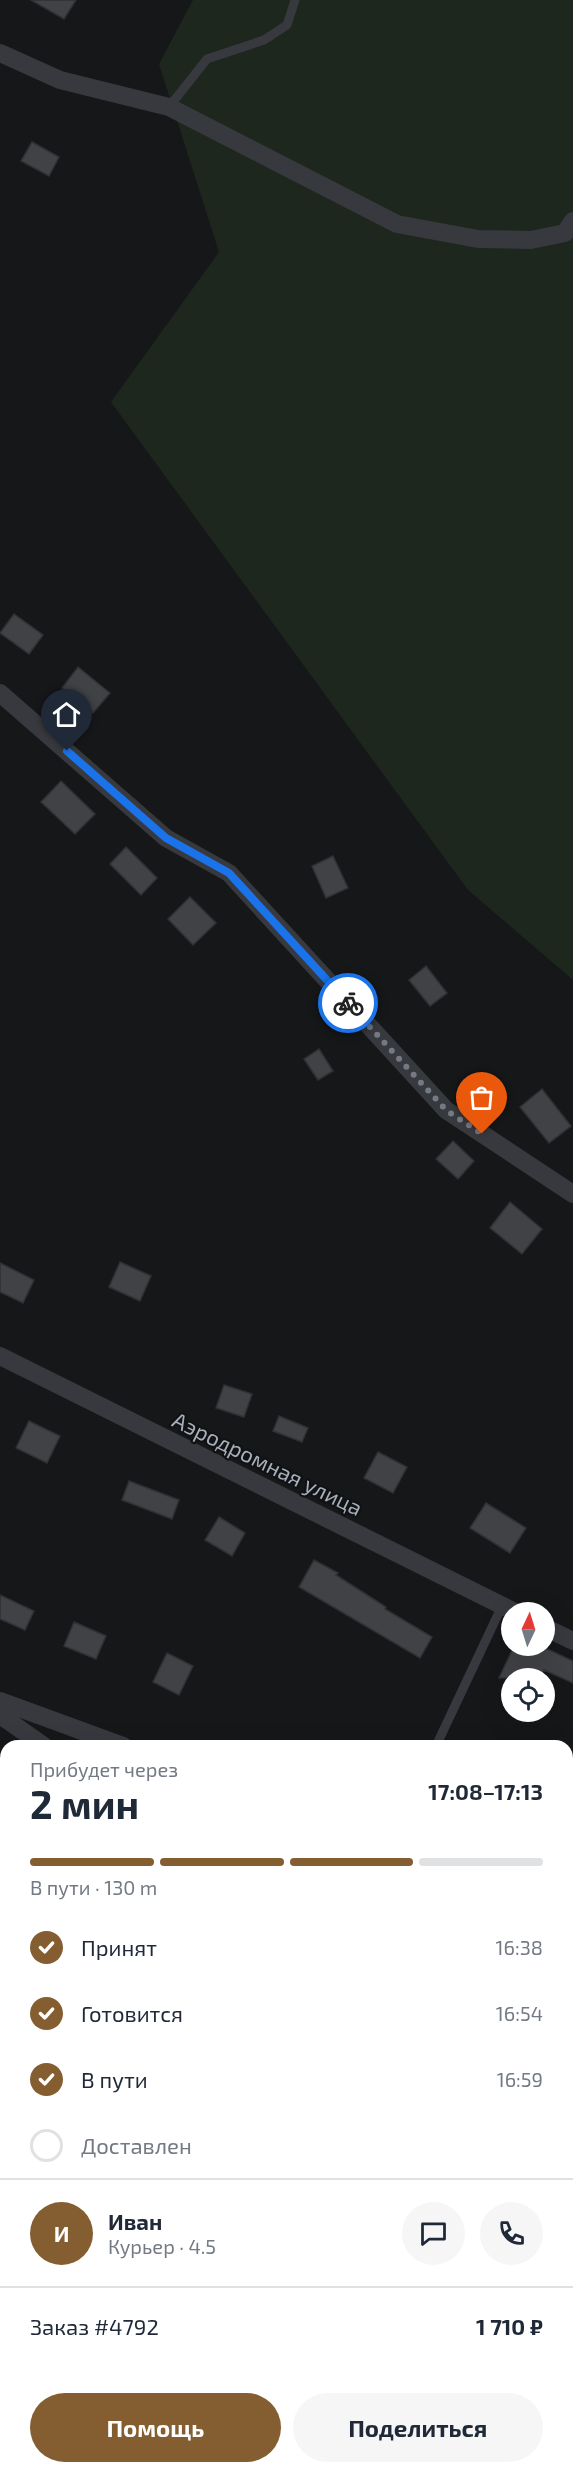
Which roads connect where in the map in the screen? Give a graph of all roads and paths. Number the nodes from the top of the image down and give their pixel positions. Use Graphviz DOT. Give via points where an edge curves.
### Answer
graph roads {
  1 [pos="295,0"];
  2 [pos="0,53"];
  3 [pos="169,107"];
  4 [pos="570,230"];
  5 [pos="0,693"];
  6 [pos="573,1194"];
  7 [pos="0,1356"];
  8 [pos="501,1605"];
  9 [pos="501,1624"];
  10 [pos="555,1632"];
  11 [pos="573,1641"];
  12 [pos="0,1701"];
  13 [pos="0,1716"];
  14 [pos="35,1740"];
  15 [pos="107,1740"];
  16 [pos="439,1740"];
  1 -- 3 [label="lane" via="287,25 264,39 207,59"];
  2 -- 3 [label="street" via="60,80"];
  3 -- 4 [label="street" via="397,224 478,239 531,240"];
  5 -- 6 [label="street" via="166,838 229,873 446,1110"];
  7 -- 8 [label="street, Аэродромная улица"];
  9 -- 16 [label="lane"];
  10 -- 11 [label="street"];
  12 -- 15 [label="street"];
  13 -- 14 [label="street"];
}
